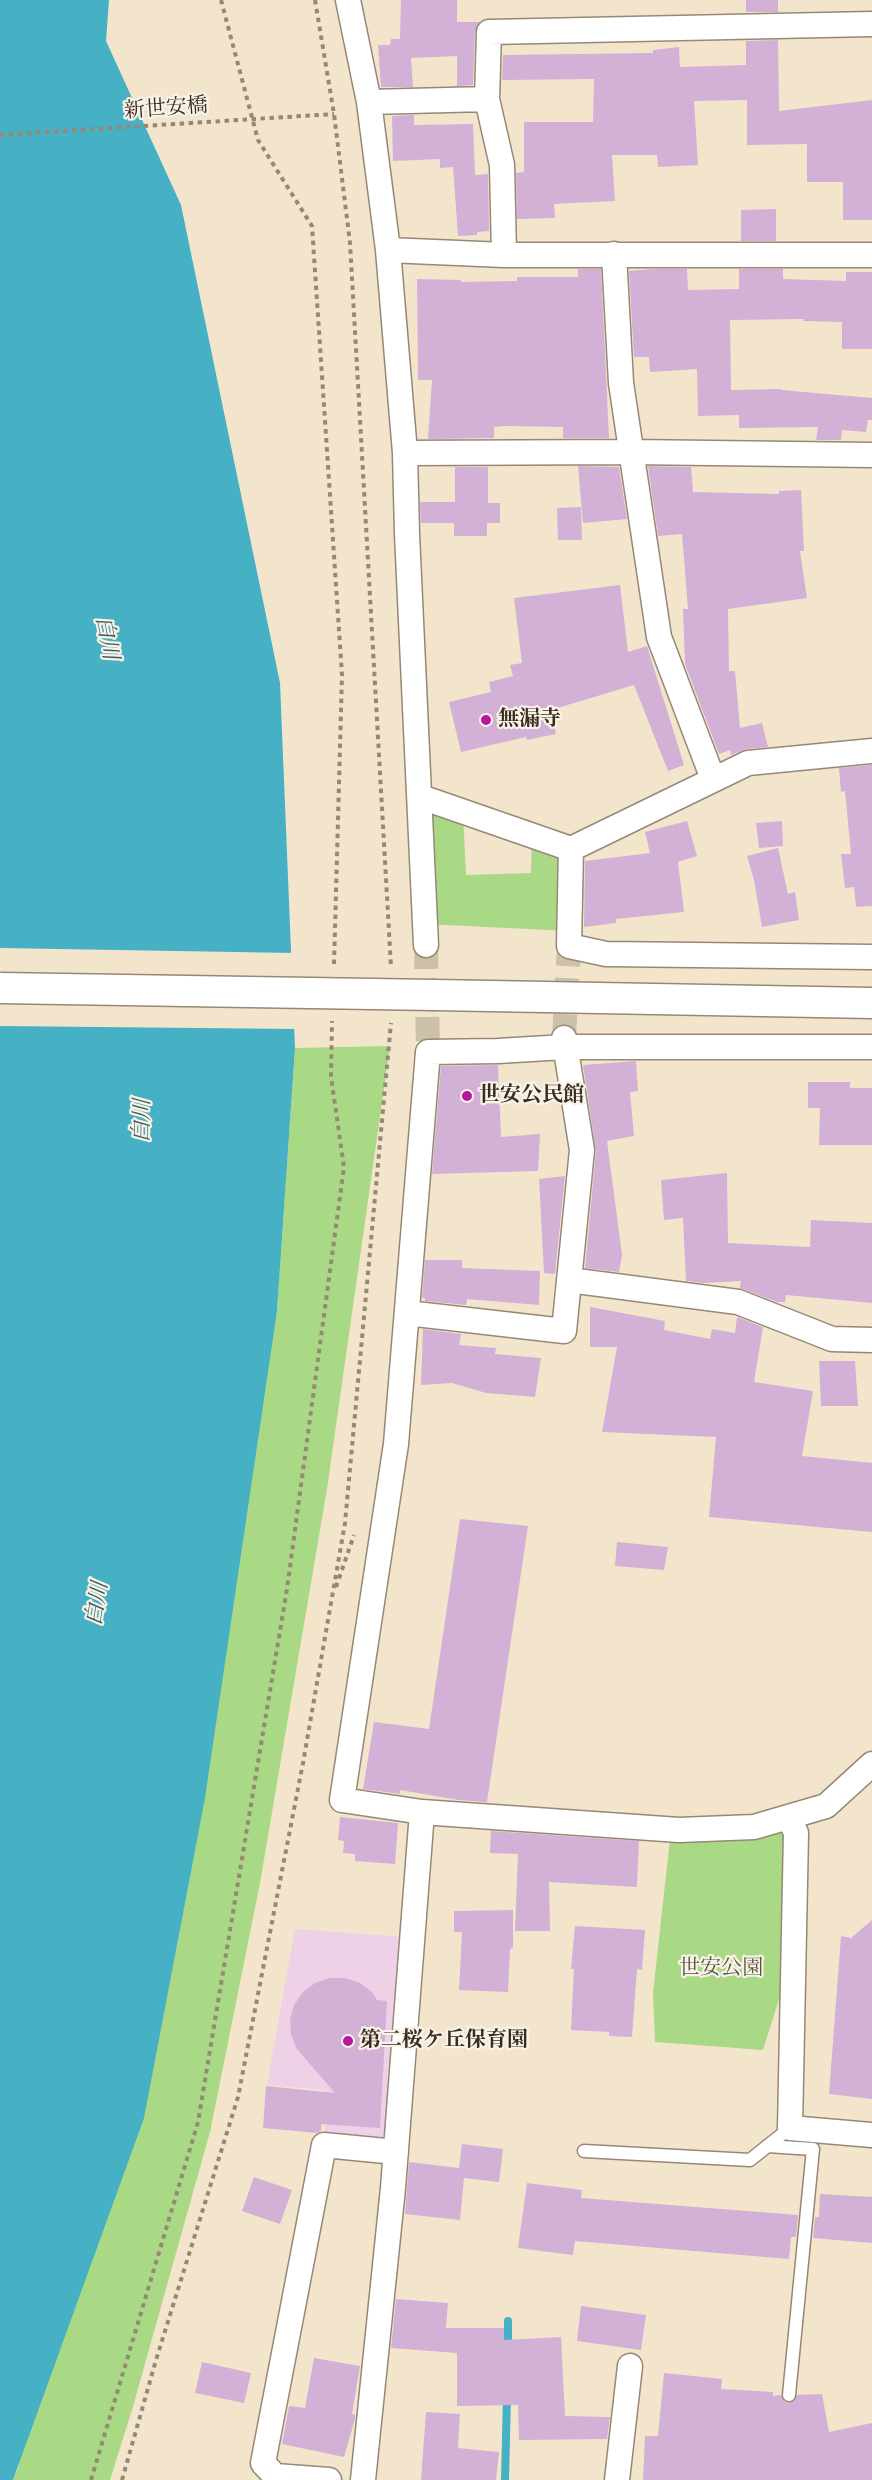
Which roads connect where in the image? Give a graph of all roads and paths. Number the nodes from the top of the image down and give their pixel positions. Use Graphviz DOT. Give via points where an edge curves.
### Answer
graph roads {
  1 [pos="221,0"];
  2 [pos="315,0"];
  3 [pos="348,0"];
  4 [pos="872,24"];
  5 [pos="488,99"];
  6 [pos="369,102"];
  7 [pos="334,114"];
  8 [pos="0,135"];
  9 [pos="388,249"];
  10 [pos="614,254"];
  11 [pos="504,255"];
  12 [pos="872,255"];
  13 [pos="631,452"];
  14 [pos="405,453"];
  15 [pos="872,455"];
  16 [pos="872,751"];
  17 [pos="713,779"];
  18 [pos="420,797"];
  19 [pos="571,849"];
  20 [pos="426,945"];
  21 [pos="391,949"];
  22 [pos="872,957"];
  23 [pos="333,969"];
  24 [pos="0,988"];
  25 [pos="872,1002"];
  26 [pos="332,1017"];
  27 [pos="565,1042"];
  28 [pos="390,1046"];
  29 [pos="872,1047"];
  30 [pos="569,1280"];
  31 [pos="407,1313"];
  32 [pos="872,1340"];
  33 [pos="872,1764"];
  34 [pos="422,1812"];
  35 [pos="789,1817"];
  36 [pos="790,2128"];
  37 [pos="872,2135"];
  38 [pos="767,2146"];
  39 [pos="584,2151"];
  40 [pos="396,2152"];
  41 [pos="630,2366"];
  42 [pos="789,2395"];
  43 [pos="91,2480"];
  44 [pos="122,2480"];
  45 [pos="329,2480"];
  46 [pos="363,2480"];
  47 [pos="617,2480"];
  1 -- 23 [label="path" via="258,140 312,226 342,675"];
  2 -- 7 [label="path"];
  3 -- 6 [label="street"];
  4 -- 5 [label="street" via="489,32"];
  5 -- 6 [label="street"];
  5 -- 11 [label="street" via="502,165"];
  6 -- 9 [label="street"];
  7 -- 8 [label="path, 新世安橋, bridge"];
  7 -- 21 [label="path" via="350,243"];
  9 -- 11 [label="street"];
  9 -- 14 [label="street"];
  10 -- 11 [label="street"];
  10 -- 12 [label="street"];
  10 -- 13 [label="street" via="621,383"];
  13 -- 14 [label="street"];
  13 -- 15 [label="street"];
  13 -- 17 [label="street" via="659,637"];
  14 -- 18 [label="street"];
  16 -- 17 [label="street" via="748,763"];
  17 -- 19 [label="street"];
  18 -- 19 [label="street"];
  18 -- 20 [label="street"];
  19 -- 22 [label="street" via="569,946 606,954"];
  24 -- 25 [label="street, bridge"];
  26 -- 43 [label="path" via="331,1077 344,1167 277,1648 198,2122"];
  27 -- 29 [label="street"];
  27 -- 30 [label="street" via="582,1150"];
  27 -- 31 [label="street" via="498,1052 428,1053"];
  28 -- 44 [label="path" via="345,1523 303,1763 238,2097"];
  30 -- 31 [label="street" via="564,1331"];
  30 -- 32 [label="street" via="738,1302 831,1339"];
  31 -- 34 [label="street" via="396,1444 342,1800"];
  33 -- 35 [label="street" via="826,1806"];
  34 -- 35 [label="street" via="679,1830 754,1827"];
  34 -- 40 [label="street"];
  35 -- 36 [label="street" via="796,1833"];
  36 -- 37 [label="street"];
  36 -- 38 [label="lane"];
  38 -- 39 [label="lane" via="750,2160"];
  38 -- 42 [label="lane" via="813,2149"];
  40 -- 45 [label="street" via="324,2145 263,2463 275,2476"];
  40 -- 46 [label="street"];
  41 -- 47 [label="street"];
}
